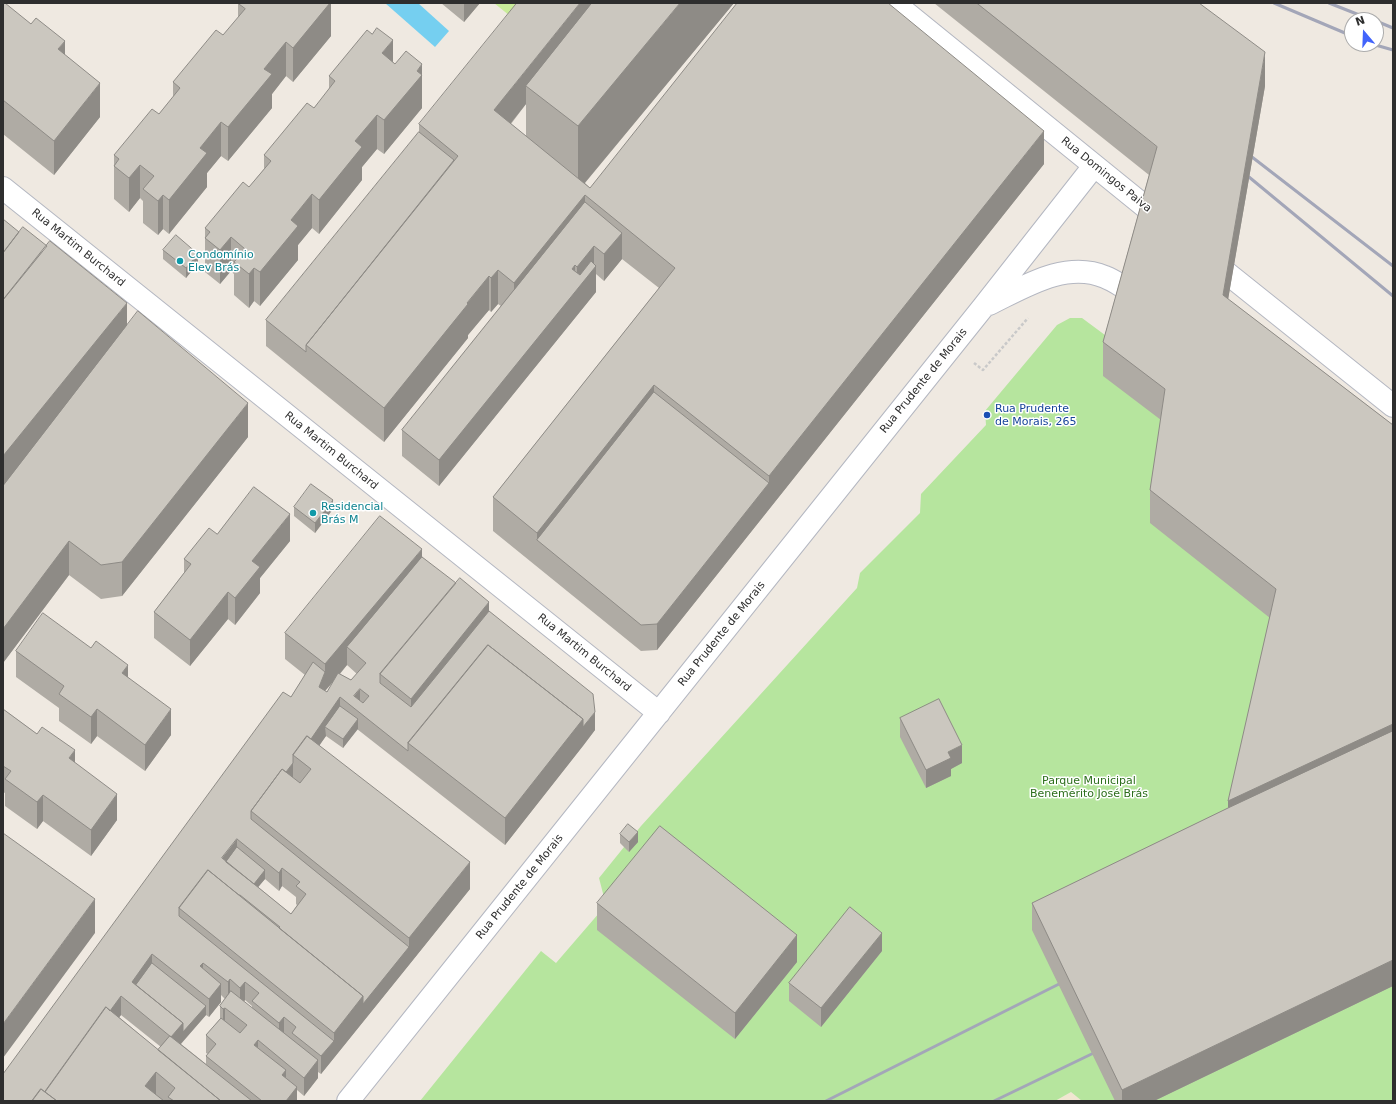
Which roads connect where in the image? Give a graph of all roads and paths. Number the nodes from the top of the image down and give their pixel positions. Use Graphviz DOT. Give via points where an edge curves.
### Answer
graph roads {
  1 [pos="894,3"];
  2 [pos="1094,166"];
  3 [pos="3,188"];
  4 [pos="1127,289"];
  5 [pos="984,306"];
  6 [pos="1035,314"];
  7 [pos="952,345"];
  8 [pos="1393,406"];
  9 [pos="659,713"];
  10 [pos="348,1101"];
  1 -- 2 [label="street, Rua Domingos Paiva"];
  2 -- 5 [label="street, Rua Prudente de Morais"];
  2 -- 8 [label="street, Rua Domingos Paiva"];
  3 -- 9 [label="street, Rua Martim Burchard" via="151,317"];
  4 -- 5 [label="street" via="1105,277 1082,271 1060,273"];
  5 -- 7 [label="street, Rua Prudente de Morais"];
  6 -- 7 [label="path" via="1028,318 983,370"];
  7 -- 9 [label="street, Rua Prudente de Morais"];
  9 -- 10 [label="street, Rua Prudente de Morais"];
}
